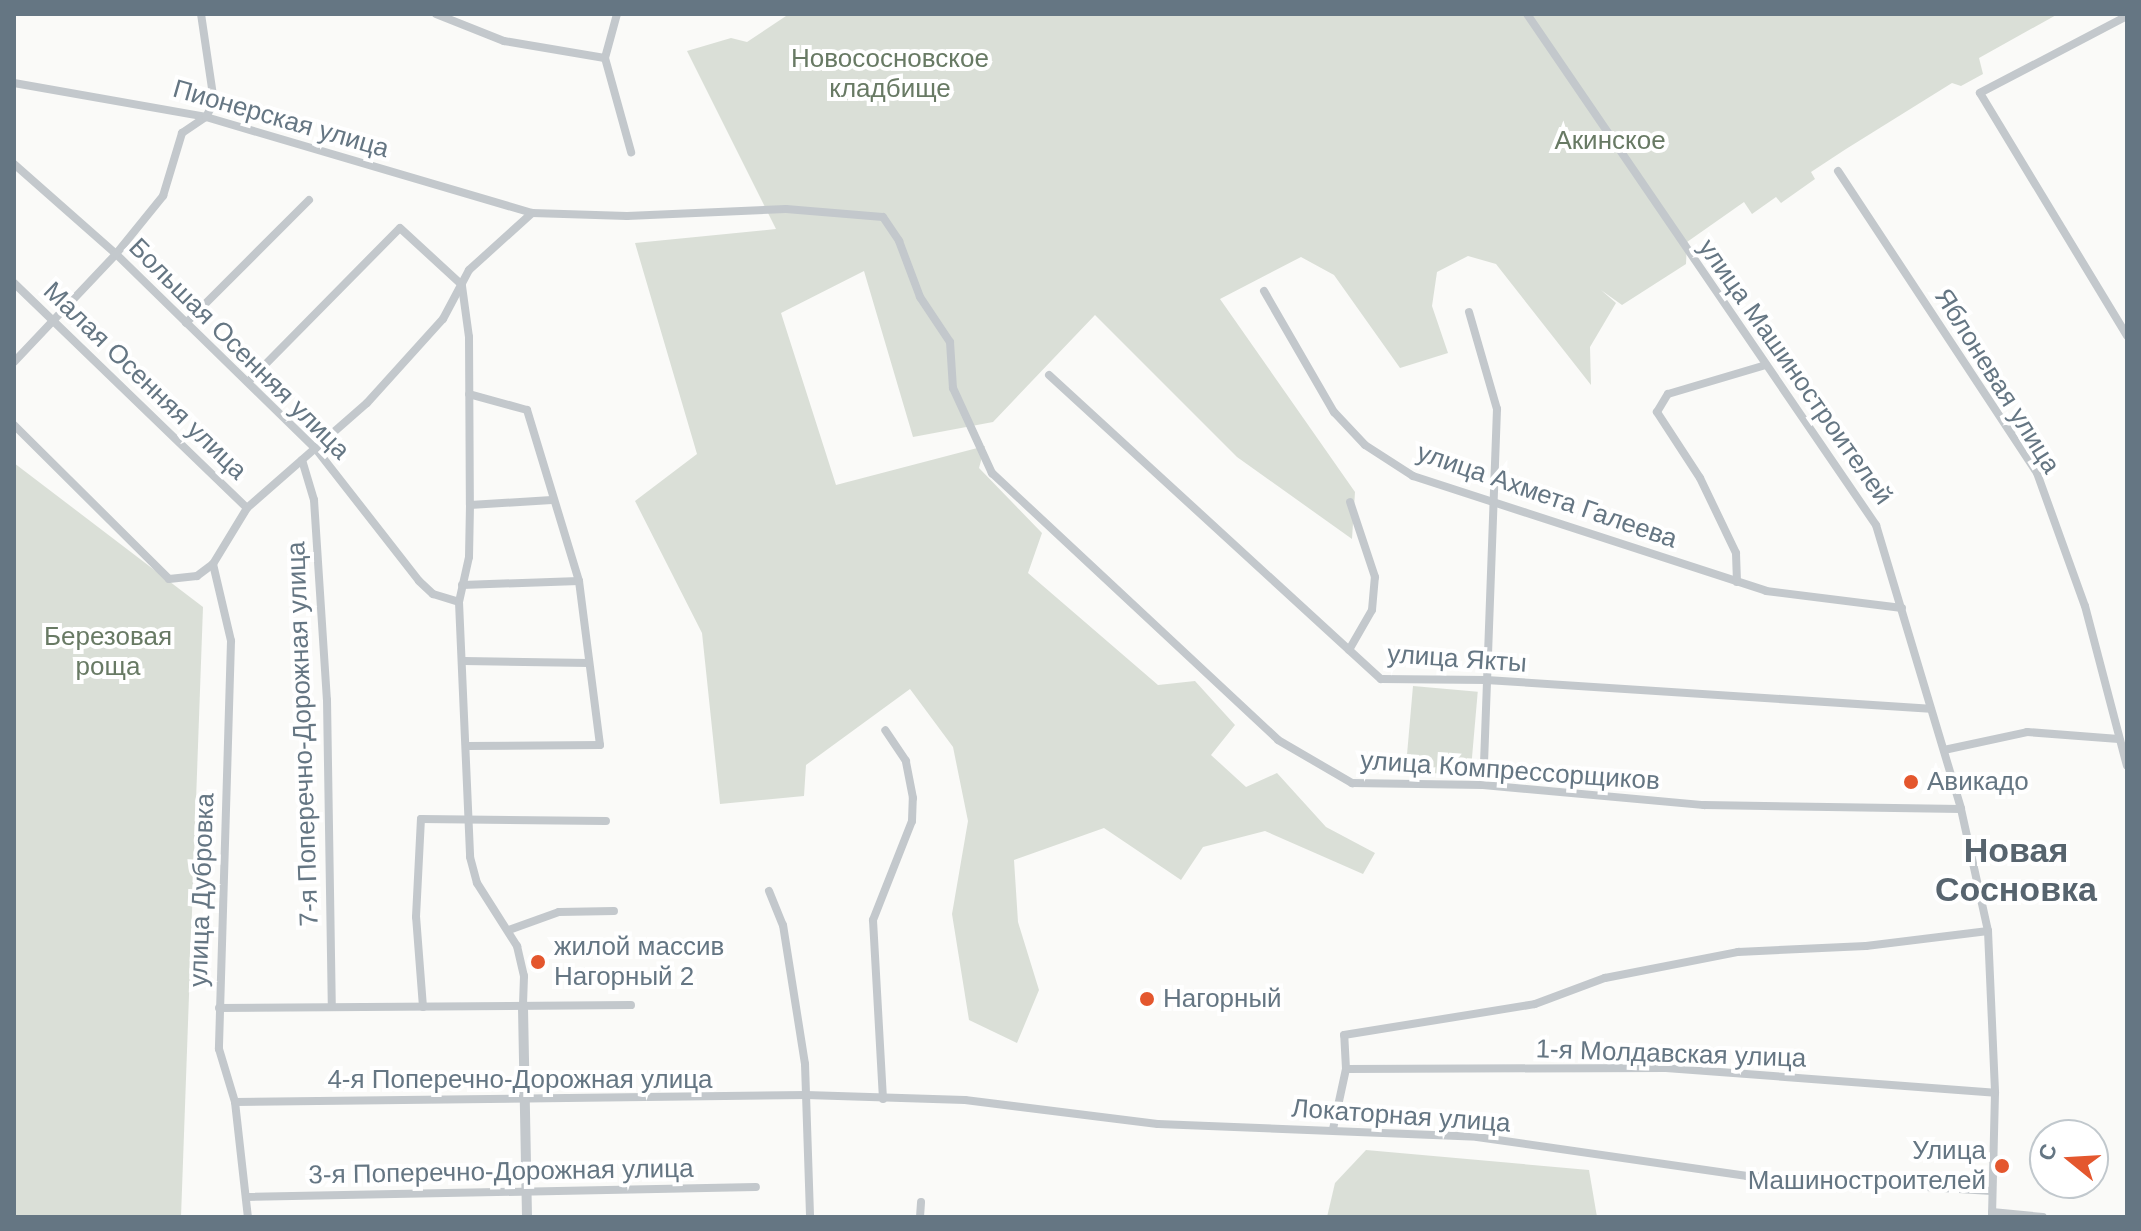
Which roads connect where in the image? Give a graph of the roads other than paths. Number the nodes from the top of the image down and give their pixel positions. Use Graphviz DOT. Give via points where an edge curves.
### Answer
graph roads {
  1 [pos="201,14"];
  2 [pos="436,14"];
  3 [pos="618,14"];
  4 [pos="1527,14"];
  5 [pos="2127,16"];
  6 [pos="605,58"];
  7 [pos="14,83"];
  8 [pos="206,117"];
  9 [pos="631,152"];
  10 [pos="14,164"];
  11 [pos="1838,171"];
  12 [pos="309,200"];
  13 [pos="532,213"];
  14 [pos="116,254"];
  15 [pos="14,283"];
  16 [pos="462,285"];
  17 [pos="1264,291"];
  18 [pos="1469,312"];
  19 [pos="53,320"];
  20 [pos="186,323"];
  21 [pos="2127,336"];
  22 [pos="14,362"];
  23 [pos="1766,365"];
  24 [pos="1049,375"];
  25 [pos="248,382"];
  26 [pos="469,394"];
  27 [pos="964,421"];
  28 [pos="14,425"];
  29 [pos="316,449"];
  30 [pos="302,460"];
  31 [pos="552,500"];
  32 [pos="1350,502"];
  33 [pos="1494,503"];
  34 [pos="470,505"];
  35 [pos="247,508"];
  36 [pos="213,564"];
  37 [pos="579,581"];
  38 [pos="1737,582"];
  39 [pos="462,585"];
  40 [pos="459,602"];
  41 [pos="1902,608"];
  42 [pos="1349,650"];
  43 [pos="464,661"];
  44 [pos="589,663"];
  45 [pos="1486,680"];
  46 [pos="1930,709"];
  47 [pos="885,730"];
  48 [pos="2119,739"];
  49 [pos="466,746"];
  50 [pos="1944,750"];
  51 [pos="2124,750"];
  52 [pos="2127,766"];
  53 [pos="1483,785"];
  54 [pos="1961,809"];
  55 [pos="467,820"];
  56 [pos="606,821"];
  57 [pos="769,891"];
  58 [pos="614,911"];
  59 [pos="509,930"];
  60 [pos="1988,931"];
  61 [pos="631,1005"];
  62 [pos="332,1007"];
  63 [pos="423,1007"];
  64 [pos="219,1008"];
  65 [pos="523,1008"];
  66 [pos="1346,1069"];
  67 [pos="1995,1093"];
  68 [pos="806,1095"];
  69 [pos="883,1099"];
  70 [pos="524,1100"];
  71 [pos="235,1102"];
  72 [pos="1333,1129"];
  73 [pos="756,1187"];
  74 [pos="527,1190"];
  75 [pos="1992,1191"];
  76 [pos="246,1197"];
  77 [pos="921,1202"];
  78 [pos="1992,1215"];
  79 [pos="248,1217"];
  80 [pos="527,1217"];
  81 [pos="810,1217"];
  82 [pos="920,1217"];
  83 [pos="2043,1217"];
  1 -- 8 [label="street" via="214,102"];
  2 -- 6 [label="street" via="504,41"];
  3 -- 6 [label="street"];
  4 -- 23 [label="street, улица Машиностроителей"];
  5 -- 21 [label="street" via="1980,93"];
  6 -- 9 [label="street"];
  7 -- 8 [label="street, Пионерская улица"];
  8 -- 13 [label="street, Пионерская улица"];
  8 -- 14 [label="street" via="182,133 163,196"];
  10 -- 14 [label="street, Большая Осенняя улица"];
  11 -- 48 [label="street, Яблоневая улица" via="2037,473 2085,606"];
  12 -- 20 [label="street"];
  13 -- 16 [label="street" via="469,270"];
  13 -- 27 [label="street, Пионерская улица" via="627,216 786,209 883,217 899,241 920,297 950,342 953,388"];
  14 -- 19 [label="street"];
  14 -- 20 [label="street, Большая Осенняя улица"];
  15 -- 19 [label="street, Малая Осенняя улица"];
  16 -- 25 [label="street" via="400,228"];
  16 -- 26 [label="street"];
  16 -- 29 [label="street" via="443,319"];
  17 -- 33 [label="street, улица Ахмета Галеева" via="1334,412 1365,445 1413,476"];
  18 -- 33 [label="street" via="1497,409"];
  19 -- 22 [label="street"];
  19 -- 35 [label="street, Малая Осенняя улица"];
  20 -- 25 [label="street, Большая Осенняя улица"];
  23 -- 38 [label="street" via="1668,394 1657,412 1700,478 1736,553"];
  23 -- 41 [label="street, улица Машиностроителей" via="1876,525"];
  24 -- 42 [label="street, улица Якты"];
  25 -- 29 [label="street, Большая Осенняя улица"];
  26 -- 31 [label="street" via="527,410"];
  26 -- 34 [label="street"];
  27 -- 53 [label="street, улица Компрессорщиков" via="987,454 992,473 1278,740 1352,783"];
  28 -- 36 [label="street" via="169,579 197,576"];
  29 -- 30 [label="street"];
  29 -- 40 [label="street, Большая Осенняя улица" via="419,581 433,594"];
  30 -- 35 [label="street"];
  30 -- 62 [label="street, 7-я Поперечно-Дорожная улица" via="314,500 326,685"];
  31 -- 34 [label="street"];
  31 -- 37 [label="street"];
  32 -- 42 [label="street" via="1375,577 1372,610"];
  33 -- 38 [label="street, улица Ахмета Галеева"];
  33 -- 45 [label="street"];
  34 -- 39 [label="street" via="469,557"];
  35 -- 36 [label="street"];
  36 -- 64 [label="street, улица Дубровка" via="231,641"];
  37 -- 39 [label="street"];
  37 -- 44 [label="street"];
  38 -- 41 [label="street, улица Ахмета Галеева" via="1766,591"];
  39 -- 40 [label="street"];
  40 -- 43 [label="street"];
  41 -- 46 [label="street, улица Машиностроителей"];
  42 -- 45 [label="street, улица Якты" via="1381,679"];
  43 -- 44 [label="street"];
  43 -- 49 [label="street"];
  44 -- 49 [label="street" via="600,745"];
  45 -- 46 [label="street, улица Якты"];
  45 -- 53 [label="street"];
  46 -- 50 [label="street, улица Машиностроителей"];
  47 -- 69 [label="street" via="906,761 913,798 912,821 873,920"];
  48 -- 50 [label="street" via="2027,732"];
  48 -- 51 [label="street, Яблоневая улица"];
  49 -- 55 [label="street"];
  50 -- 54 [label="street, улица Машиностроителей"];
  51 -- 52 [label="street, Яблоневая улица"];
  53 -- 54 [label="street, улица Компрессорщиков" via="1704,805"];
  54 -- 60 [label="street, улица Машиностроителей"];
  55 -- 56 [label="street"];
  55 -- 59 [label="street" via="477,883"];
  55 -- 63 [label="street" via="421,819 416,917"];
  57 -- 68 [label="street" via="783,925"];
  58 -- 59 [label="street" via="559,912"];
  59 -- 65 [label="street" via="524,976"];
  60 -- 66 [label="street" via="1738,952 1605,978 1535,1004 1344,1035"];
  60 -- 67 [label="street, улица Машиностроителей"];
  61 -- 65 [label="street"];
  62 -- 63 [label="street"];
  62 -- 64 [label="street"];
  63 -- 65 [label="street"];
  64 -- 71 [label="street, улица Дубровка" via="219,1049"];
  65 -- 70 [label="street"];
  66 -- 67 [label="street, 1-я Молдавская улица" via="1666,1068"];
  66 -- 72 [label="street"];
  67 -- 75 [label="street, улица Машиностроителей"];
  68 -- 69 [label="street, Локаторная улица"];
  68 -- 70 [label="street, 4-я Поперечно-Дорожная улица"];
  68 -- 81 [label="street"];
  69 -- 72 [label="street, Локаторная улица" via="965,1100 1158,1124"];
  70 -- 71 [label="street, 4-я Поперечно-Дорожная улица"];
  70 -- 74 [label="street"];
  71 -- 76 [label="street, улица Дубровка"];
  72 -- 75 [label="street, Локаторная улица" via="1477,1137 1747,1176"];
  73 -- 74 [label="street, 3-я Поперечно-Дорожная улица"];
  74 -- 76 [label="street, 3-я Поперечно-Дорожная улица"];
  74 -- 80 [label="street"];
  75 -- 78 [label="street, улица Машиностроителей"];
  76 -- 79 [label="street, улица Дубровка"];
  77 -- 82 [label="street"];
  78 -- 83 [label="street"];
}
